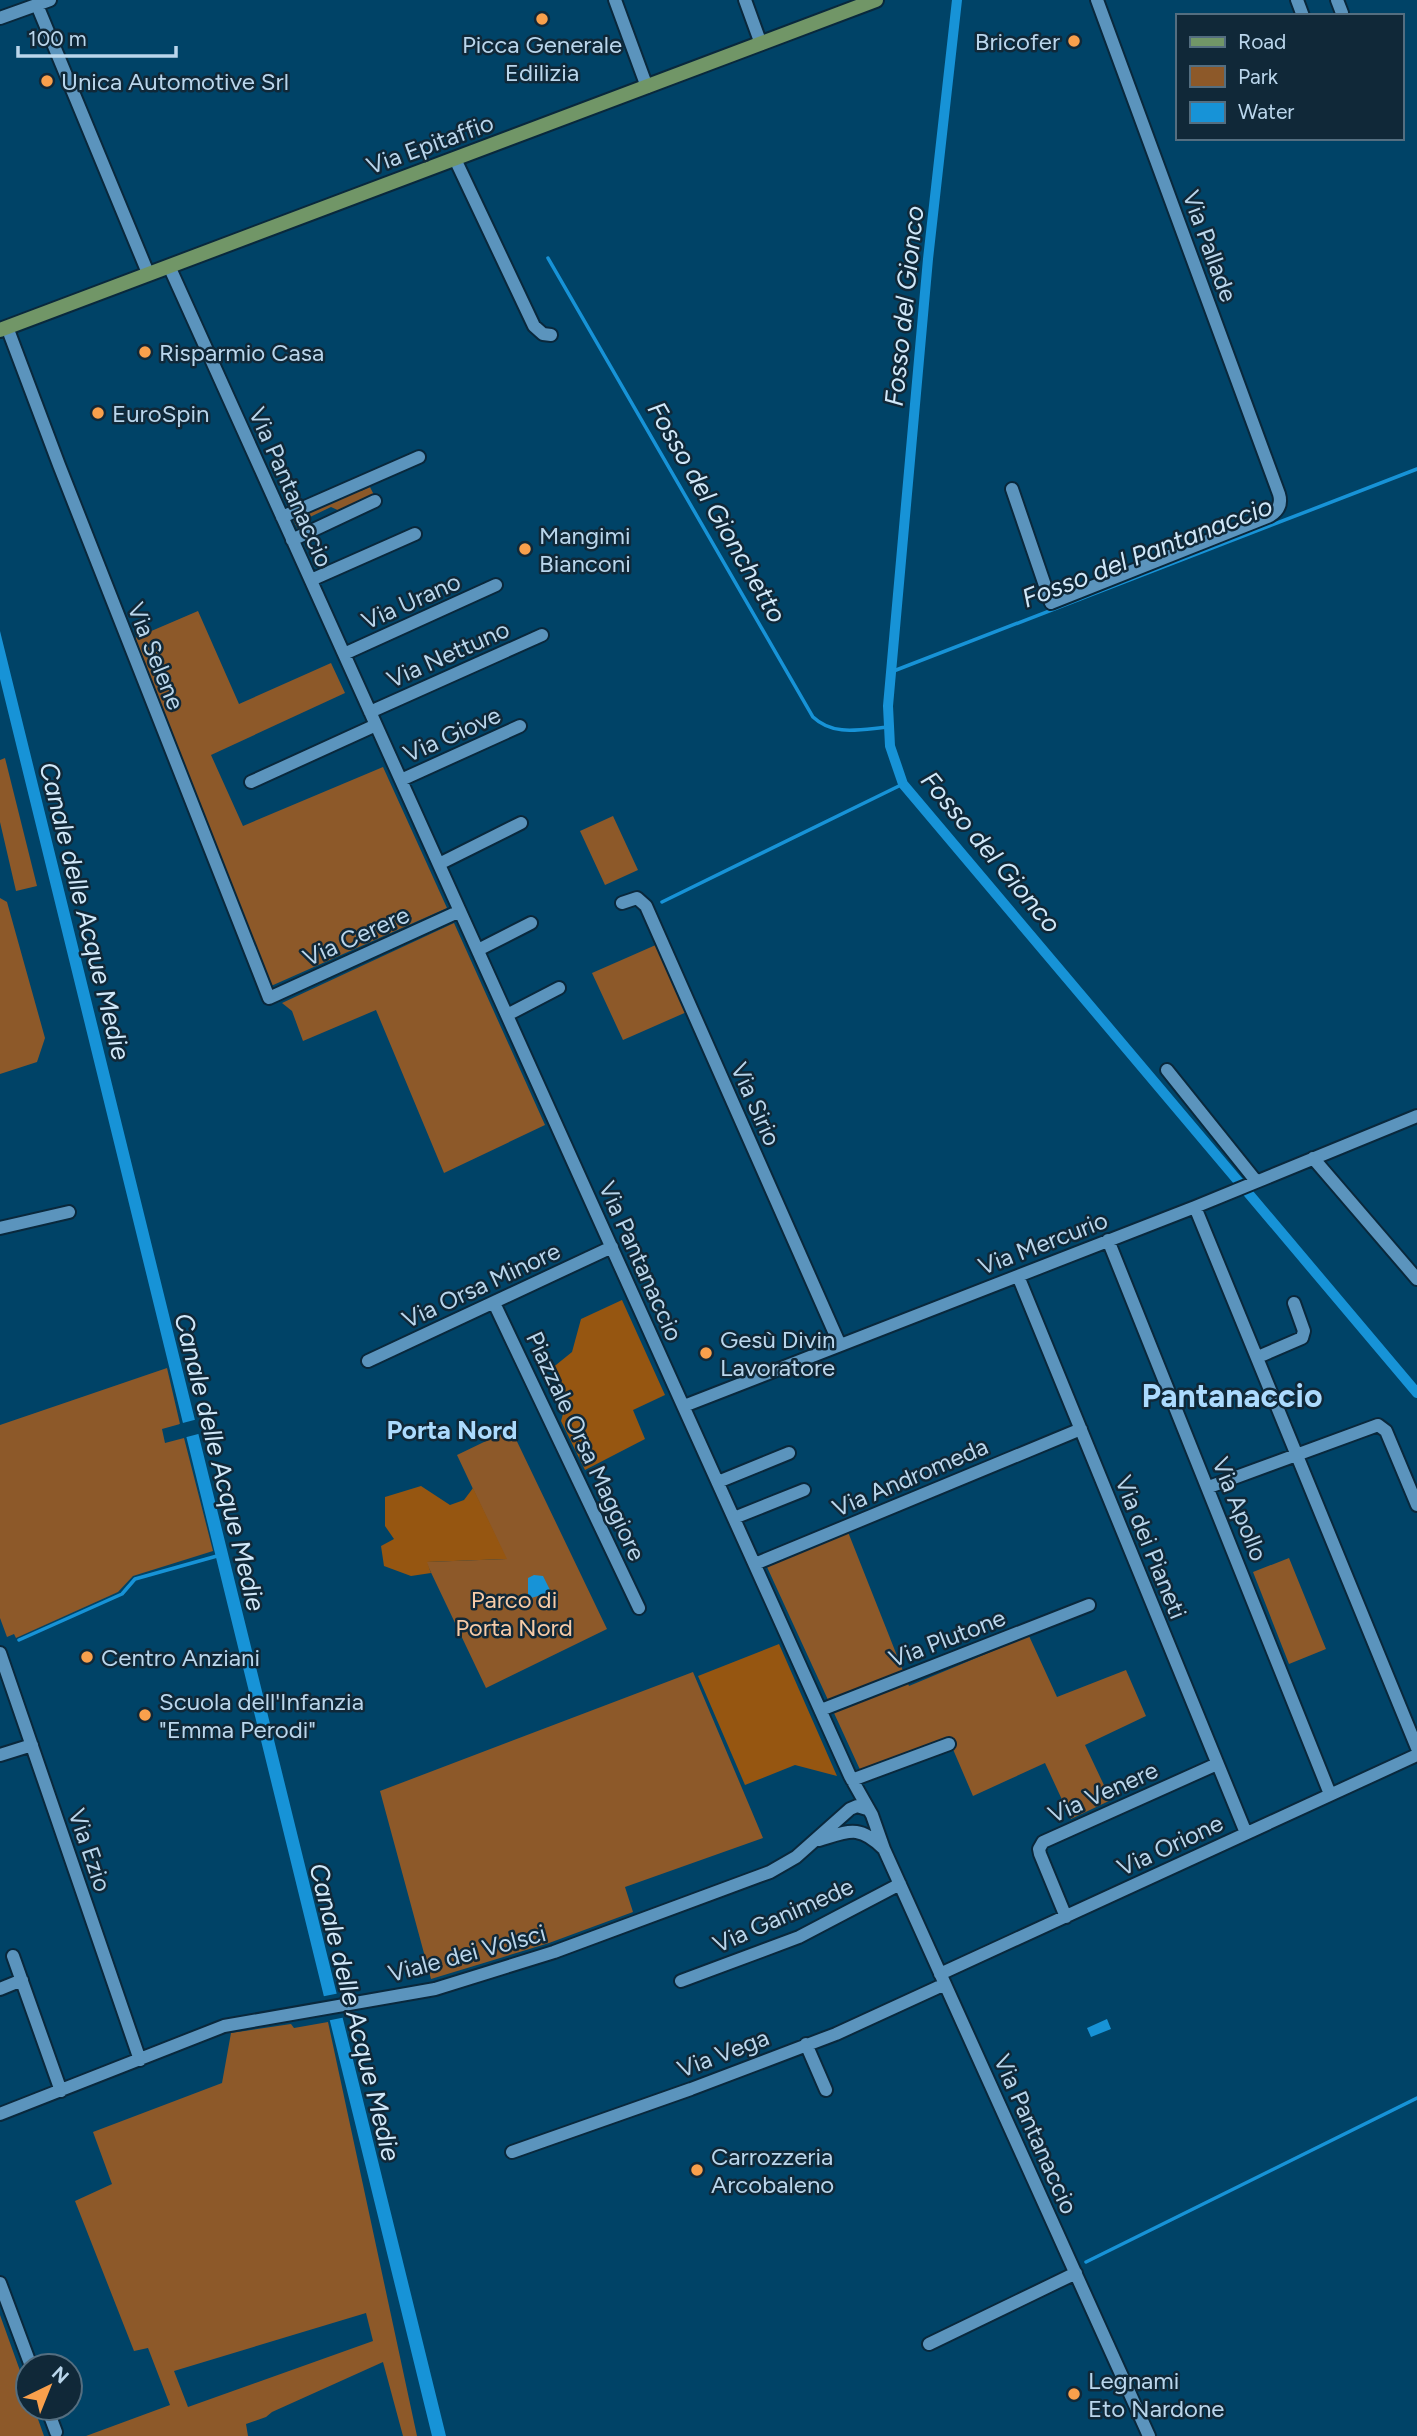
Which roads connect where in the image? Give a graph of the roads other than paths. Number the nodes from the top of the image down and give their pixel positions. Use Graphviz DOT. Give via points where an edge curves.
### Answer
graph roads {
  1 [pos="50,0"];
  2 [pos="615,0"];
  3 [pos="745,0"];
  4 [pos="876,0"];
  5 [pos="1097,0"];
  6 [pos="37,5"];
  7 [pos="0,18"];
  8 [pos="761,44"];
  9 [pos="647,87"];
  10 [pos="454,159"];
  11 [pos="169,266"];
  12 [pos="148,273"];
  13 [pos="3,329"];
  14 [pos="551,335"];
  15 [pos="419,457"];
  16 [pos="1012,489"];
  17 [pos="327,498"];
  18 [pos="376,501"];
  19 [pos="282,517"];
  20 [pos="336,518"];
  21 [pos="415,534"];
  22 [pos="292,540"];
  23 [pos="311,580"];
  24 [pos="496,585"];
  25 [pos="542,635"];
  26 [pos="344,654"];
  27 [pos="373,719"];
  28 [pos="520,726"];
  29 [pos="401,780"];
  30 [pos="251,782"];
  31 [pos="521,823"];
  32 [pos="439,864"];
  33 [pos="622,902"];
  34 [pos="460,911"];
  35 [pos="531,923"];
  36 [pos="478,950"];
  37 [pos="559,988"];
  38 [pos="269,999"];
  39 [pos="507,1015"];
  40 [pos="1167,1070"];
  41 [pos="1417,1116"];
  42 [pos="1313,1158"];
  43 [pos="1253,1182"];
  44 [pos="1195,1207"];
  45 [pos="69,1212"];
  46 [pos="0,1228"];
  47 [pos="1108,1240"];
  48 [pos="612,1247"];
  49 [pos="1018,1276"];
  50 [pos="1417,1279"];
  51 [pos="494,1303"];
  52 [pos="1294,1303"];
  53 [pos="840,1345"];
  54 [pos="1258,1357"];
  55 [pos="368,1361"];
  56 [pos="684,1406"];
  57 [pos="1080,1429"];
  58 [pos="789,1453"];
  59 [pos="1297,1453"];
  60 [pos="718,1482"];
  61 [pos="1209,1487"];
  62 [pos="804,1490"];
  63 [pos="1417,1505"];
  64 [pos="734,1518"];
  65 [pos="755,1564"];
  66 [pos="1089,1605"];
  67 [pos="639,1608"];
  68 [pos="0,1653"];
  69 [pos="821,1710"];
  70 [pos="949,1744"];
  71 [pos="32,1745"];
  72 [pos="1417,1748"];
  73 [pos="0,1755"];
  74 [pos="1417,1755"];
  75 [pos="1217,1764"];
  76 [pos="852,1780"];
  77 [pos="1330,1794"];
  78 [pos="851,1810"];
  79 [pos="870,1814"];
  80 [pos="857,1831"];
  81 [pos="1246,1833"];
  82 [pos="816,1841"];
  83 [pos="884,1849"];
  84 [pos="900,1884"];
  85 [pos="1066,1917"];
  86 [pos="13,1956"];
  87 [pos="943,1979"];
  88 [pos="22,1980"];
  89 [pos="681,1980"];
  90 [pos="0,1989"];
  91 [pos="806,2044"];
  92 [pos="140,2060"];
  93 [pos="826,2090"];
  94 [pos="61,2091"];
  95 [pos="0,2114"];
  96 [pos="512,2152"];
  97 [pos="1076,2273"];
  98 [pos="0,2283"];
  99 [pos="929,2344"];
  100 [pos="26,2352"];
  101 [pos="52,2422"];
  102 [pos="56,2432"];
  103 [pos="1149,2436"];
  1 -- 6 [label="street"];
  2 -- 9 [label="street"];
  3 -- 8 [label="street"];
  4 -- 8 [label="main road, Via Epitaffio"];
  5 -- 16 [label="street, Via Pallade" via="1279,494 1279,508 1270,516 1051,603"];
  6 -- 7 [label="street"];
  6 -- 12 [label="street"];
  8 -- 9 [label="main road, Via Epitaffio"];
  9 -- 10 [label="main road, Via Epitaffio"];
  10 -- 11 [label="main road, Via Epitaffio"];
  10 -- 14 [label="street" via="534,326"];
  11 -- 12 [label="main road, Via Epitaffio"];
  11 -- 19 [label="street, Via Pantanaccio"];
  12 -- 13 [label="main road, Via Epitaffio"];
  13 -- 38 [label="street, Via Selene"];
  15 -- 17 [label="street"];
  17 -- 19 [label="street"];
  17 -- 20 [label="street"];
  18 -- 20 [label="street"];
  19 -- 22 [label="street, Via Pantanaccio"];
  20 -- 22 [label="street"];
  21 -- 23 [label="street"];
  22 -- 23 [label="street, Via Pantanaccio"];
  23 -- 26 [label="street, Via Pantanaccio"];
  24 -- 26 [label="street, Via Urano"];
  25 -- 27 [label="street, Via Nettuno"];
  26 -- 27 [label="street, Via Pantanaccio"];
  27 -- 29 [label="street, Via Pantanaccio"];
  27 -- 30 [label="street"];
  28 -- 29 [label="street, Via Giove"];
  29 -- 32 [label="street, Via Pantanaccio"];
  31 -- 32 [label="street"];
  32 -- 34 [label="street, Via Pantanaccio"];
  33 -- 53 [label="street, Via Sirio" via="637,898 646,906"];
  34 -- 36 [label="street, Via Pantanaccio"];
  34 -- 38 [label="street, Via Cerere"];
  35 -- 36 [label="street"];
  36 -- 39 [label="street, Via Pantanaccio"];
  37 -- 39 [label="street"];
  39 -- 48 [label="street, Via Pantanaccio"];
  40 -- 43 [label="street"];
  41 -- 42 [label="street, Via Mercurio"];
  42 -- 43 [label="street, Via Mercurio"];
  42 -- 50 [label="street"];
  43 -- 44 [label="street, Via Mercurio"];
  44 -- 47 [label="street, Via Mercurio"];
  44 -- 54 [label="street"];
  45 -- 46 [label="street"];
  47 -- 49 [label="street, Via Mercurio"];
  47 -- 61 [label="street, Via Apollo"];
  48 -- 51 [label="street, Via Orsa Minore"];
  48 -- 56 [label="street, Via Pantanaccio"];
  49 -- 53 [label="street, Via Mercurio"];
  49 -- 57 [label="street, Via dei Pianeti"];
  51 -- 55 [label="street, Via Orsa Minore"];
  51 -- 67 [label="street, Piazzale Orsa Maggiore"];
  52 -- 54 [label="street" via="1302,1338"];
  53 -- 56 [label="street, Via Mercurio"];
  54 -- 59 [label="street"];
  56 -- 60 [label="street, Via Pantanaccio"];
  57 -- 65 [label="street, Via Andromeda"];
  57 -- 75 [label="street, Via dei Pianeti"];
  58 -- 60 [label="street"];
  59 -- 61 [label="street"];
  59 -- 63 [label="street" via="1381,1426"];
  59 -- 72 [label="street"];
  60 -- 64 [label="street, Via Pantanaccio"];
  61 -- 77 [label="street, Via Apollo"];
  62 -- 64 [label="street"];
  64 -- 65 [label="street, Via Pantanaccio"];
  65 -- 69 [label="street, Via Pantanaccio"];
  66 -- 69 [label="street, Via Plutone"];
  68 -- 71 [label="street, Via Ezio"];
  69 -- 76 [label="street, Via Pantanaccio"];
  70 -- 76 [label="street"];
  71 -- 73 [label="street"];
  71 -- 92 [label="street, Via Ezio"];
  74 -- 77 [label="street, Via Orione"];
  75 -- 81 [label="street, Via dei Pianeti"];
  75 -- 85 [label="street, Via Venere" via="1040,1846"];
  76 -- 78 [label="street, Via Pantanaccio"];
  76 -- 79 [label="street, Via Pantanaccio"];
  77 -- 81 [label="street, Via Orione"];
  78 -- 79 [label="street" via="861,1806"];
  78 -- 80 [label="street" via="847,1824"];
  78 -- 82 [label="street, Viale dei Volsci"];
  79 -- 80 [label="street" via="869,1828"];
  79 -- 83 [label="street, Via Pantanaccio"];
  80 -- 82 [label="street, Viale dei Volsci"];
  80 -- 83 [label="street, Via Pantanaccio"];
  81 -- 85 [label="street, Via Orione"];
  82 -- 92 [label="street, Viale dei Volsci" via="762,1876 554,1952 435,1989 224,2026"];
  83 -- 84 [label="street, Via Pantanaccio"];
  84 -- 87 [label="street, Via Pantanaccio"];
  84 -- 89 [label="street, Via Ganimede" via="799,1937"];
  85 -- 87 [label="street, Via Orione"];
  86 -- 88 [label="street"];
  87 -- 91 [label="street, Via Vega" via="836,2034"];
  87 -- 97 [label="street, Via Pantanaccio"];
  88 -- 90 [label="street"];
  88 -- 94 [label="street"];
  91 -- 93 [label="street"];
  91 -- 96 [label="street, Via Vega"];
  92 -- 94 [label="street, Viale dei Volsci"];
  94 -- 95 [label="street, Viale dei Volsci"];
  97 -- 99 [label="street"];
  97 -- 103 [label="street, Via Pantanaccio"];
  98 -- 100 [label="street"];
  101 -- 102 [label="street"];
}
